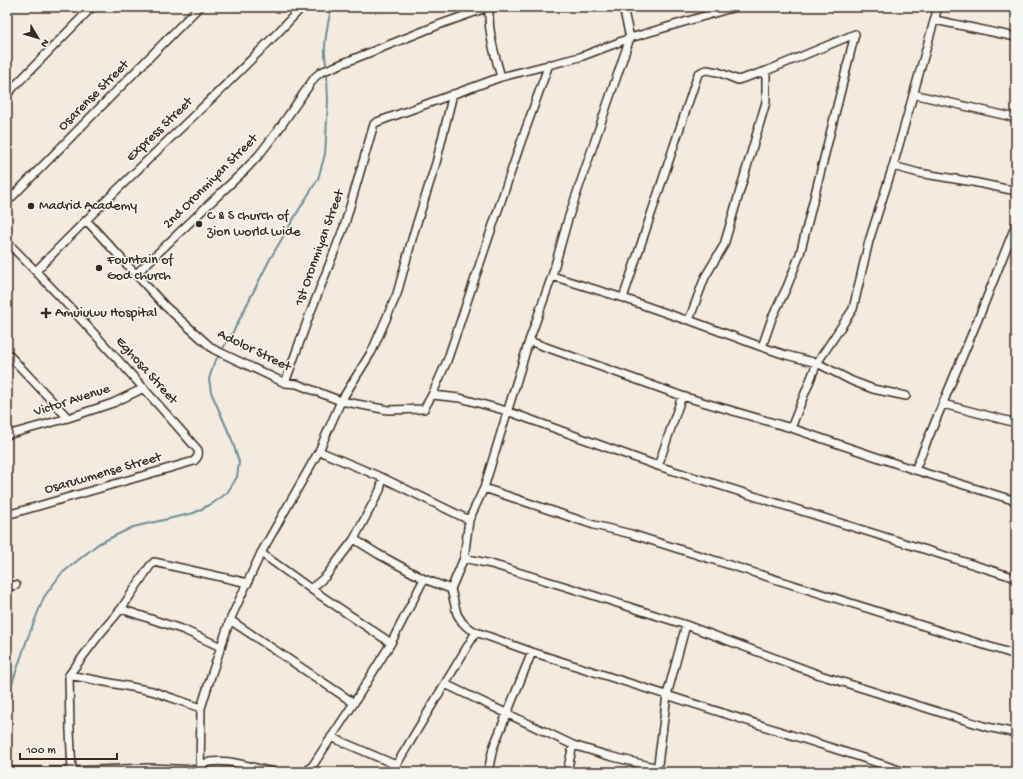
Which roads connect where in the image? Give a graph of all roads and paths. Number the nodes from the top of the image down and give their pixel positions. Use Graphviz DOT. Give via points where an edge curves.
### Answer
graph roads {
  1 [pos="92,7"];
  2 [pos="199,7"];
  3 [pos="302,7"];
  4 [pos="489,7"];
  5 [pos="623,7"];
  6 [pos="735,7"];
  7 [pos="938,7"];
  8 [pos="935,20"];
  9 [pos="1016,36"];
  10 [pos="630,38"];
  11 [pos="549,64"];
  12 [pos="766,71"];
  13 [pos="501,76"];
  14 [pos="7,94"];
  15 [pos="453,94"];
  16 [pos="913,94"];
  17 [pos="1016,118"];
  18 [pos="893,166"];
  19 [pos="1016,191"];
  20 [pos="7,202"];
  21 [pos="86,220"];
  22 [pos="1016,224"];
  23 [pos="7,242"];
  24 [pos="36,271"];
  25 [pos="136,274"];
  26 [pos="552,276"];
  27 [pos="623,298"];
  28 [pos="689,320"];
  29 [pos="529,341"];
  30 [pos="762,347"];
  31 [pos="7,353"];
  32 [pos="817,363"];
  33 [pos="285,383"];
  34 [pos="144,388"];
  35 [pos="432,395"];
  36 [pos="682,396"];
  37 [pos="906,396"];
  38 [pos="341,401"];
  39 [pos="943,404"];
  40 [pos="507,411"];
  41 [pos="68,418"];
  42 [pos="1016,423"];
  43 [pos="792,428"];
  44 [pos="7,435"];
  45 [pos="198,450"];
  46 [pos="319,451"];
  47 [pos="658,466"];
  48 [pos="915,470"];
  49 [pos="382,478"];
  50 [pos="484,488"];
  51 [pos="1016,501"];
  52 [pos="7,515"];
  53 [pos="470,520"];
  54 [pos="354,539"];
  55 [pos="261,554"];
  56 [pos="464,558"];
  57 [pos="1016,578"];
  58 [pos="424,579"];
  59 [pos="248,583"];
  60 [pos="16,585"];
  61 [pos="7,587"];
  62 [pos="311,589"];
  63 [pos="451,589"];
  64 [pos="122,608"];
  65 [pos="230,620"];
  66 [pos="686,625"];
  67 [pos="476,632"];
  68 [pos="391,643"];
  69 [pos="221,647"];
  70 [pos="532,652"];
  71 [pos="1016,656"];
  72 [pos="69,675"];
  73 [pos="445,684"];
  74 [pos="667,695"];
  75 [pos="354,703"];
  76 [pos="201,708"];
  77 [pos="507,714"];
  78 [pos="1016,733"];
  79 [pos="331,737"];
  80 [pos="574,745"];
  81 [pos="394,769"];
  82 [pos="658,770"];
  83 [pos="7,771"];
  84 [pos="72,771"];
  85 [pos="200,771"];
  86 [pos="273,772"];
  87 [pos="306,772"];
  88 [pos="488,772"];
  89 [pos="567,772"];
  90 [pos="905,772"];
  1 -- 14 [label="street"];
  2 -- 20 [label="street, Osarense Street"];
  3 -- 21 [label="street, Express Street"];
  4 -- 13 [label="street" via="492,44"];
  4 -- 25 [label="street, 2nd Oronmiyan Street" via="321,72 259,155"];
  5 -- 10 [label="street"];
  6 -- 10 [label="street"];
  7 -- 8 [label="street"];
  8 -- 9 [label="street"];
  8 -- 16 [label="street"];
  10 -- 11 [label="street" via="580,57"];
  10 -- 26 [label="street" via="568,219"];
  11 -- 13 [label="street"];
  11 -- 35 [label="street" via="447,361"];
  12 -- 27 [label="street" via="738,80 707,70 698,74"];
  12 -- 28 [label="street" via="766,102 724,245 705,277"];
  12 -- 30 [label="street" via="855,34 800,254"];
  13 -- 15 [label="street"];
  15 -- 33 [label="street, 1st Oronmiyan Street" via="374,124 344,227"];
  15 -- 38 [label="street" via="436,164 397,294 372,351"];
  16 -- 17 [label="street"];
  16 -- 18 [label="street"];
  18 -- 19 [label="street"];
  18 -- 32 [label="street" via="869,242 853,309"];
  21 -- 24 [label="street, Express Street"];
  21 -- 25 [label="street, Adolor Street"];
  22 -- 39 [label="street"];
  23 -- 24 [label="street, Eghosa Street"];
  24 -- 34 [label="street, Eghosa Street"];
  25 -- 33 [label="street, Adolor Street" via="165,306 213,349"];
  26 -- 27 [label="street"];
  26 -- 29 [label="street"];
  27 -- 28 [label="street"];
  28 -- 30 [label="street"];
  29 -- 36 [label="street"];
  29 -- 40 [label="street"];
  30 -- 32 [label="street"];
  31 -- 41 [label="street"];
  32 -- 37 [label="street" via="865,386"];
  32 -- 43 [label="street"];
  33 -- 38 [label="street, Adolor Street" via="297,384"];
  34 -- 41 [label="street, Victor Avenue" via="113,403"];
  34 -- 45 [label="street, Eghosa Street"];
  35 -- 38 [label="street, Adolor Street" via="424,409 388,410"];
  35 -- 40 [label="street" via="460,398"];
  36 -- 43 [label="street"];
  36 -- 47 [label="street"];
  38 -- 46 [label="street"];
  39 -- 42 [label="street"];
  39 -- 48 [label="street"];
  40 -- 47 [label="street"];
  40 -- 50 [label="street"];
  41 -- 44 [label="street, Victor Avenue"];
  43 -- 48 [label="street"];
  45 -- 52 [label="street, Osaruwmense Street" via="199,454 194,461"];
  46 -- 49 [label="street"];
  46 -- 55 [label="street"];
  47 -- 57 [label="street"];
  48 -- 51 [label="street"];
  49 -- 53 [label="street"];
  49 -- 54 [label="street" via="380,490"];
  50 -- 53 [label="street"];
  50 -- 71 [label="street" via="594,525 631,534"];
  53 -- 56 [label="street"];
  54 -- 58 [label="street"];
  54 -- 62 [label="street" via="326,576"];
  55 -- 59 [label="street"];
  55 -- 62 [label="street"];
  56 -- 63 [label="street"];
  56 -- 66 [label="street" via="491,564"];
  58 -- 63 [label="street"];
  58 -- 68 [label="street"];
  59 -- 64 [label="street" via="154,562"];
  59 -- 65 [label="street"];
  60 -- 61 [label="street"];
  62 -- 68 [label="street"];
  63 -- 67 [label="street" via="457,614 467,627"];
  64 -- 69 [label="street" via="184,630"];
  64 -- 72 [label="street"];
  65 -- 69 [label="street"];
  65 -- 75 [label="street"];
  66 -- 74 [label="street"];
  66 -- 78 [label="street" via="820,675 987,727"];
  67 -- 70 [label="street"];
  67 -- 73 [label="street"];
  68 -- 75 [label="street"];
  69 -- 76 [label="street"];
  70 -- 74 [label="street"];
  70 -- 77 [label="street"];
  72 -- 76 [label="street" via="152,691"];
  72 -- 84 [label="street"];
  73 -- 77 [label="street"];
  73 -- 81 [label="street"];
  74 -- 82 [label="street"];
  74 -- 90 [label="street"];
  75 -- 79 [label="street"];
  76 -- 85 [label="street"];
  77 -- 80 [label="street"];
  77 -- 88 [label="street" via="493,748"];
  79 -- 81 [label="street"];
  79 -- 87 [label="street"];
  80 -- 82 [label="street"];
  80 -- 89 [label="street"];
  83 -- 84 [label="street"];
  84 -- 85 [label="street" via="149,768"];
  85 -- 86 [label="street" via="202,764 220,762"];
}
